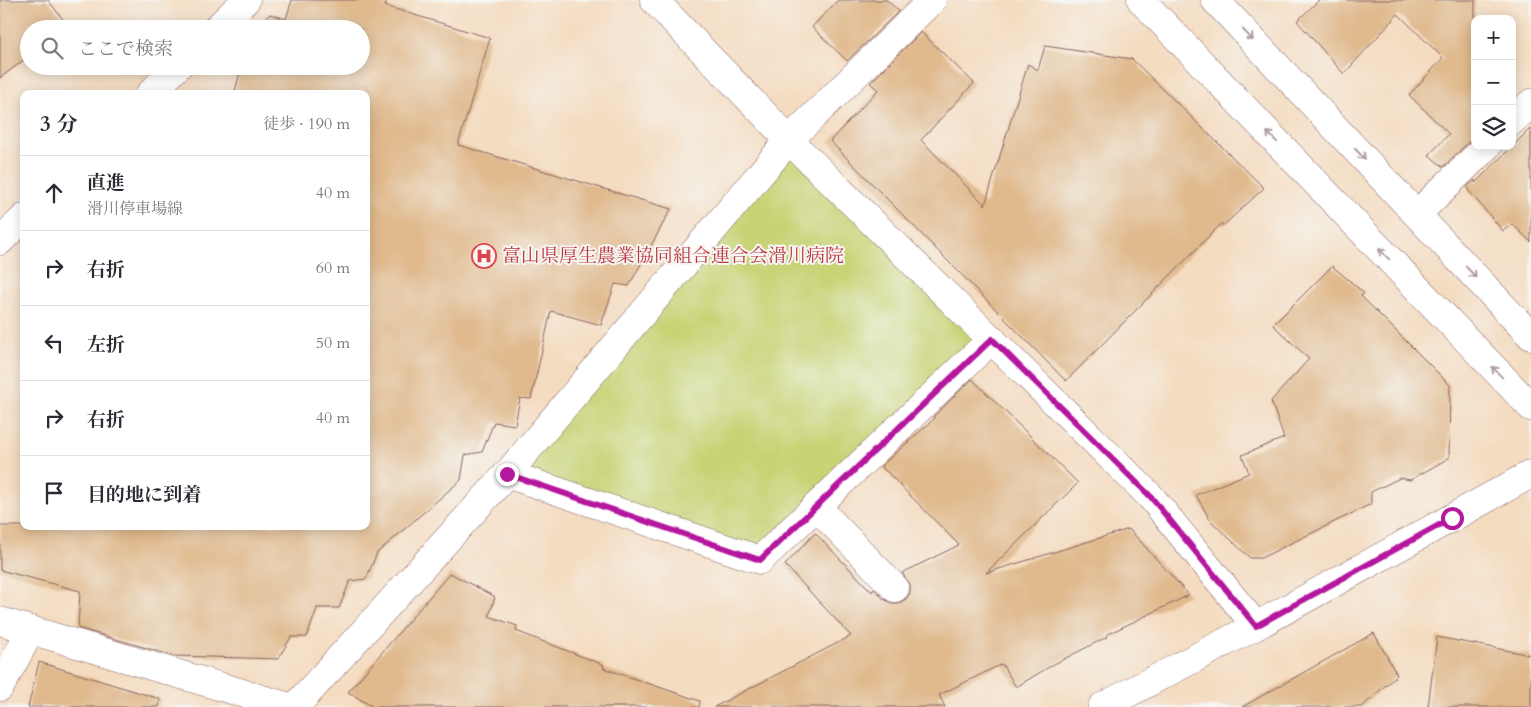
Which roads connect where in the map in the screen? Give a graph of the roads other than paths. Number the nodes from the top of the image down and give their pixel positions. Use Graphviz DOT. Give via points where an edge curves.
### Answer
graph roads {
  1 [pos="246,0"];
  2 [pos="654,0"];
  3 [pos="932,0"];
  4 [pos="1142,0"];
  5 [pos="1215,0"];
  6 [pos="225,20"];
  7 [pos="169,75"];
  8 [pos="154,90"];
  9 [pos="1531,103"];
  10 [pos="1516,117"];
  11 [pos="789,140"];
  12 [pos="1483,150"];
  13 [pos="1417,214"];
  14 [pos="20,222"];
  15 [pos="0,241"];
  16 [pos="1531,336"];
  17 [pos="992,339"];
  18 [pos="1531,406"];
  19 [pos="507,474"];
  20 [pos="1531,474"];
  21 [pos="816,506"];
  22 [pos="895,588"];
  23 [pos="0,621"];
  24 [pos="1256,626"];
  25 [pos="31,630"];
  26 [pos="0,687"];
  27 [pos="289,707"];
  28 [pos="295,707"];
  29 [pos="1102,707"];
  1 -- 6 [label="street"];
  2 -- 11 [label="street"];
  3 -- 11 [label="street"];
  18 -- 4 [label="street, one-way"];
  5 -- 13 [label="street, one-way"];
  7 -- 8 [label="street"];
  9 -- 10 [label="street"];
  11 -- 17 [label="street"];
  11 -- 19 [label="street"];
  12 -- 13 [label="street"];
  13 -- 16 [label="street, one-way"];
  14 -- 15 [label="street"];
  17 -- 21 [label="street"];
  17 -- 24 [label="street" via="1151,497"];
  19 -- 21 [label="street" via="760,560"];
  19 -- 28 [label="street"];
  20 -- 24 [label="street"];
  21 -- 22 [label="street"];
  23 -- 25 [label="street"];
  24 -- 29 [label="street"];
  25 -- 26 [label="street"];
  25 -- 27 [label="street"];
}
